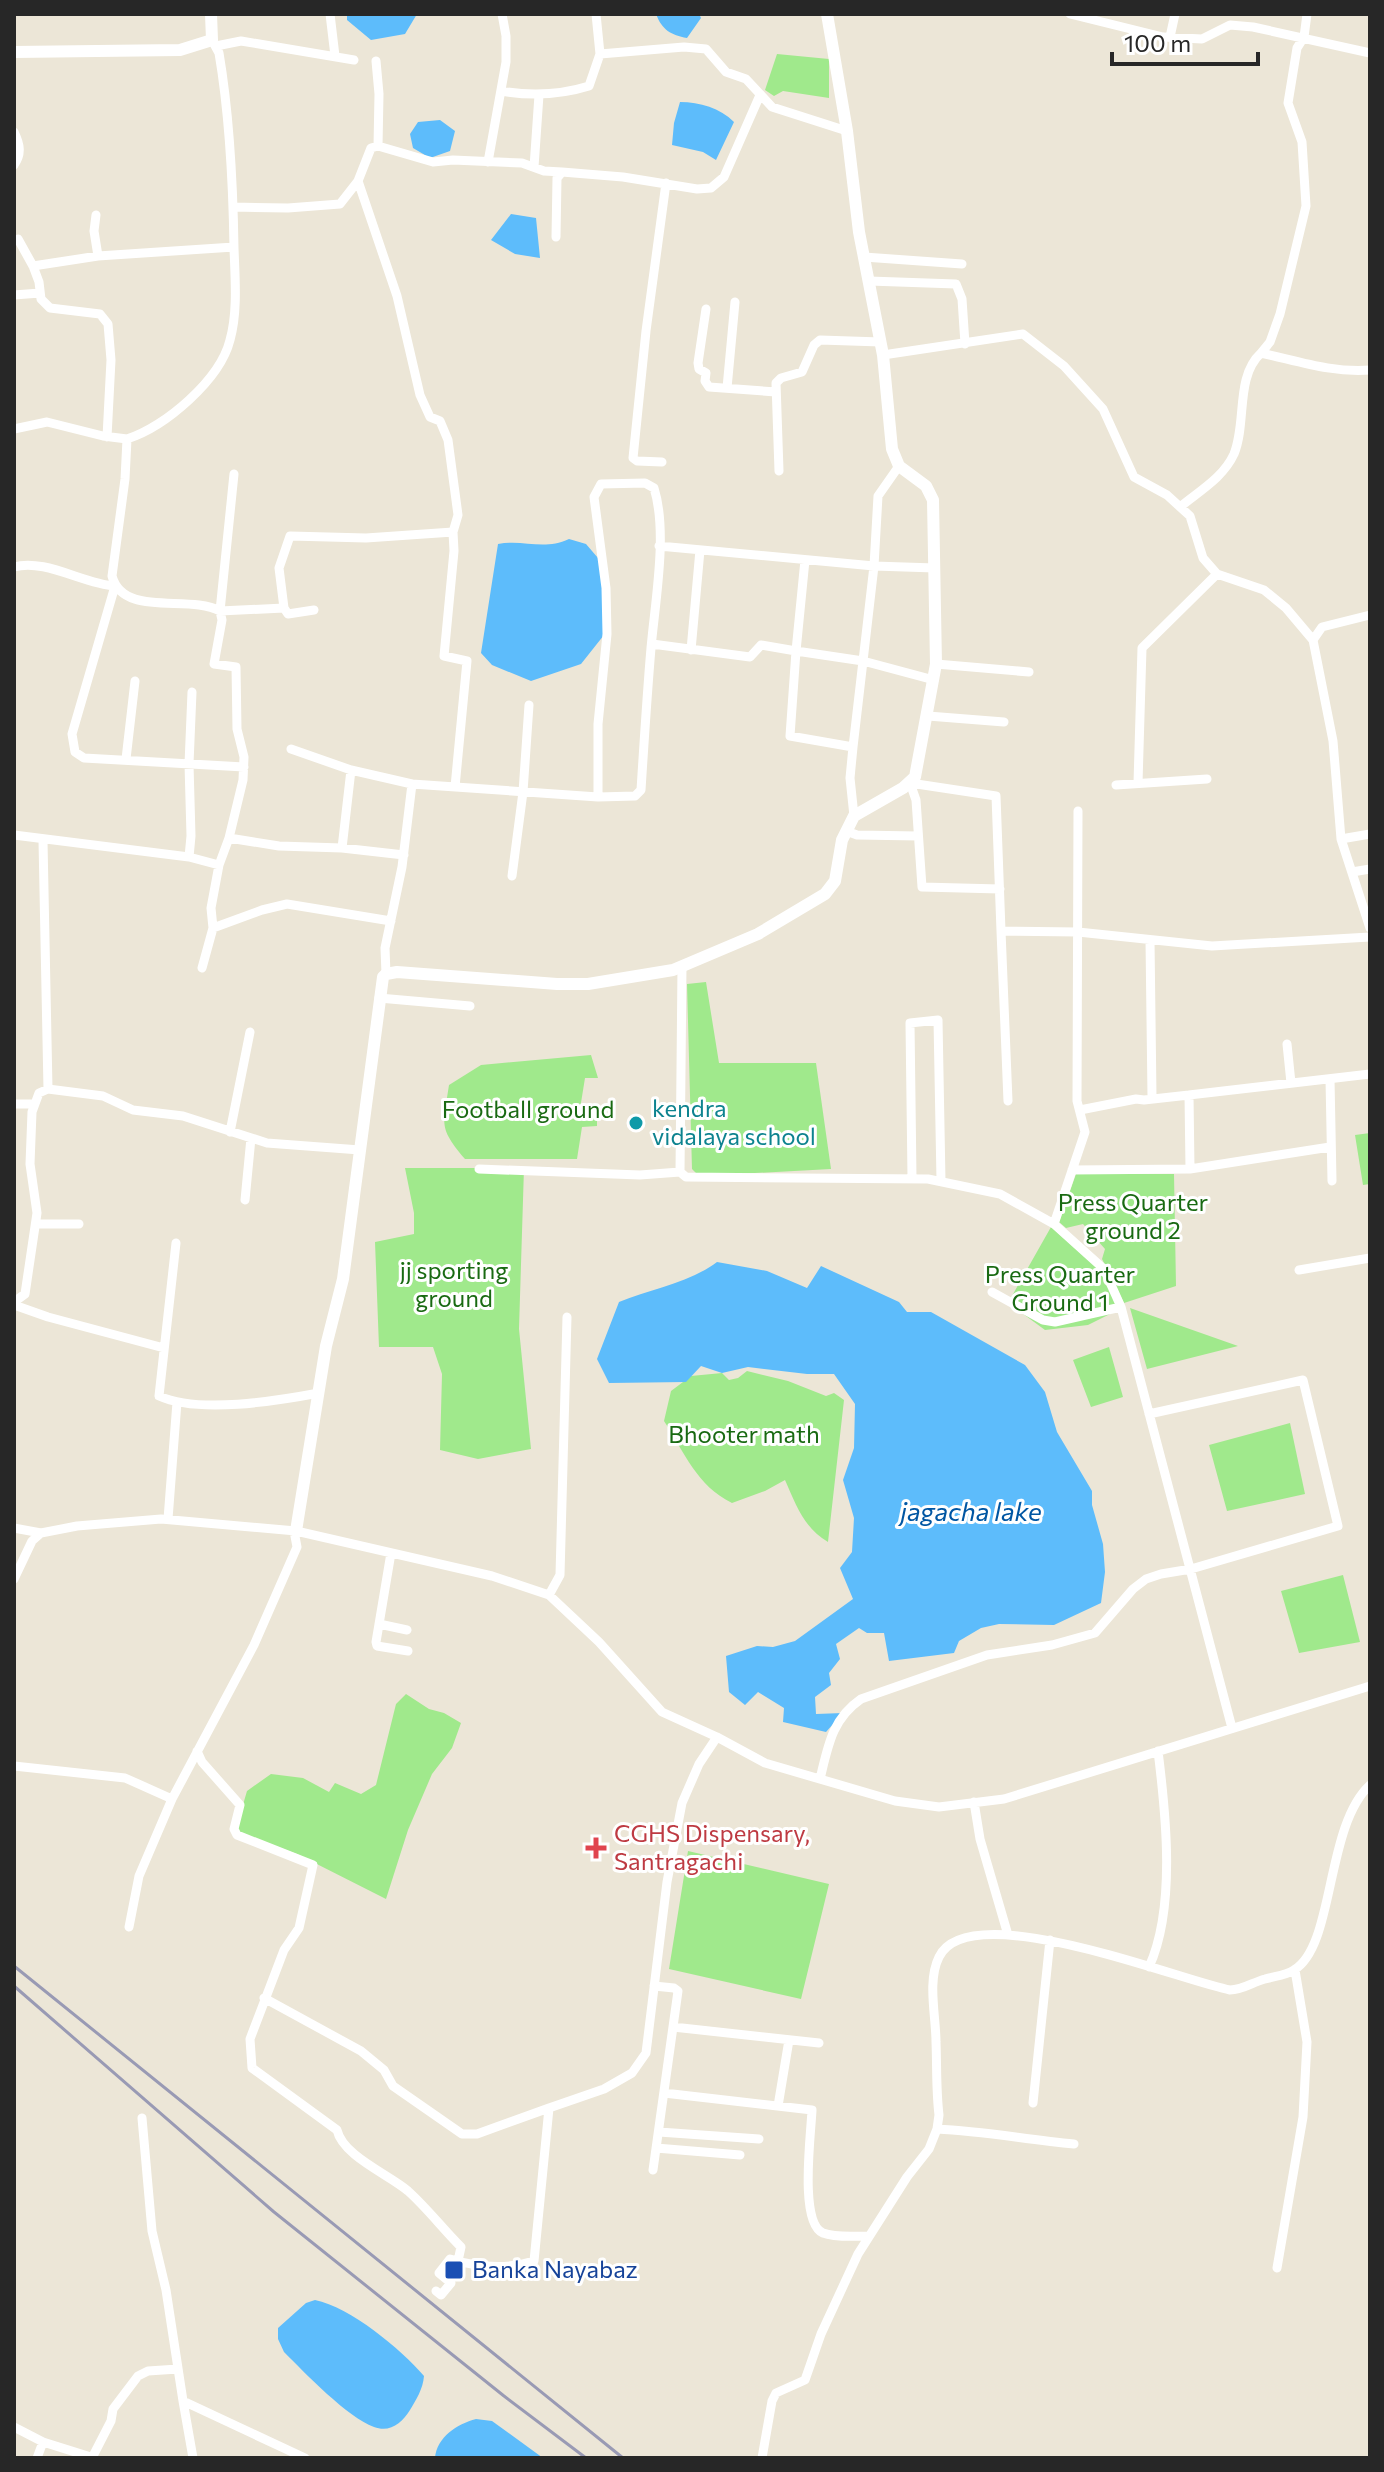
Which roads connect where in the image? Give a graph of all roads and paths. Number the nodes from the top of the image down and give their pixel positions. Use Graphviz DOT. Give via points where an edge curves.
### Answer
graph roads {
  1 [pos="211,14"];
  2 [pos="330,14"];
  3 [pos="502,14"];
  4 [pos="596,14"];
  5 [pos="827,14"];
  6 [pos="1070,14"];
  7 [pos="1175,14"];
  8 [pos="1307,14"];
  9 [pos="1170,37"];
  10 [pos="1304,37"];
  11 [pos="214,43"];
  12 [pos="14,52"];
  13 [pos="1370,53"];
  14 [pos="600,54"];
  15 [pos="335,56"];
  16 [pos="354,60"];
  17 [pos="376,61"];
  18 [pos="501,91"];
  19 [pos="539,95"];
  20 [pos="760,95"];
  21 [pos="847,131"];
  22 [pos="14,132"];
  23 [pos="378,146"];
  24 [pos="488,162"];
  25 [pos="14,165"];
  26 [pos="534,167"];
  27 [pos="562,172"];
  28 [pos="358,181"];
  29 [pos="666,183"];
  30 [pos="233,207"];
  31 [pos="96,215"];
  32 [pos="14,227"];
  33 [pos="556,237"];
  34 [pos="16,240"];
  35 [pos="234,247"];
  36 [pos="98,256"];
  37 [pos="864,257"];
  38 [pos="962,264"];
  39 [pos="33,266"];
  40 [pos="869,281"];
  41 [pos="40,293"];
  42 [pos="14,295"];
  43 [pos="735,302"];
  44 [pos="706,309"];
  45 [pos="965,344"];
  46 [pos="882,348"];
  47 [pos="1261,353"];
  48 [pos="1370,370"];
  49 [pos="727,388"];
  50 [pos="776,392"];
  51 [pos="14,429"];
  52 [pos="107,437"];
  53 [pos="127,439"];
  54 [pos="662,462"];
  55 [pos="899,466"];
  56 [pos="779,471"];
  57 [pos="234,474"];
  58 [pos="1180,507"];
  59 [pos="453,532"];
  60 [pos="659,546"];
  61 [pos="700,550"];
  62 [pos="805,560"];
  63 [pos="874,566"];
  64 [pos="14,567"];
  65 [pos="935,568"];
  66 [pos="1217,574"];
  67 [pos="115,586"];
  68 [pos="284,608"];
  69 [pos="314,610"];
  70 [pos="220,611"];
  71 [pos="1370,615"];
  72 [pos="1313,640"];
  73 [pos="652,644"];
  74 [pos="691,650"];
  75 [pos="796,651"];
  76 [pos="863,661"];
  77 [pos="936,664"];
  78 [pos="1029,672"];
  79 [pos="934,680"];
  80 [pos="135,681"];
  81 [pos="192,692"];
  82 [pos="529,705"];
  83 [pos="928,716"];
  84 [pos="1004,722"];
  85 [pos="853,747"];
  86 [pos="291,749"];
  87 [pos="126,759"];
  88 [pos="189,764"];
  89 [pos="244,767"];
  90 [pos="351,770"];
  91 [pos="1207,779"];
  92 [pos="910,783"];
  93 [pos="1138,783"];
  94 [pos="412,784"];
  95 [pos="1116,785"];
  96 [pos="455,787"];
  97 [pos="523,792"];
  98 [pos="598,797"];
  99 [pos="1078,811"];
  100 [pos="854,816"];
  101 [pos="846,831"];
  102 [pos="1370,834"];
  103 [pos="14,835"];
  104 [pos="918,836"];
  105 [pos="229,838"];
  106 [pos="1341,839"];
  107 [pos="43,841"];
  108 [pos="342,848"];
  109 [pos="404,855"];
  110 [pos="189,857"];
  111 [pos="219,865"];
  112 [pos="1370,869"];
  113 [pos="1352,872"];
  114 [pos="512,876"];
  115 [pos="1000,889"];
  116 [pos="391,921"];
  117 [pos="213,928"];
  118 [pos="1370,928"];
  119 [pos="1001,931"];
  120 [pos="1078,932"];
  121 [pos="1370,937"];
  122 [pos="1150,940"];
  123 [pos="682,966"];
  124 [pos="202,968"];
  125 [pos="386,974"];
  126 [pos="379,998"];
  127 [pos="470,1006"];
  128 [pos="250,1032"];
  129 [pos="1287,1044"];
  130 [pos="1370,1074"];
  131 [pos="1330,1079"];
  132 [pos="1291,1083"];
  133 [pos="48,1089"];
  134 [pos="1189,1095"];
  135 [pos="1152,1097"];
  136 [pos="1008,1101"];
  137 [pos="14,1104"];
  138 [pos="33,1104"];
  139 [pos="1080,1110"];
  140 [pos="230,1132"];
  141 [pos="251,1138"];
  142 [pos="1330,1147"];
  143 [pos="360,1150"];
  144 [pos="479,1169"];
  145 [pos="1190,1169"];
  146 [pos="1072,1170"];
  147 [pos="680,1172"];
  148 [pos="912,1178"];
  149 [pos="941,1181"];
  150 [pos="1332,1181"];
  151 [pos="245,1200"];
  152 [pos="36,1224"];
  153 [pos="79,1224"];
  154 [pos="1054,1224"];
  155 [pos="176,1243"];
  156 [pos="1370,1258"];
  157 [pos="1299,1270"];
  158 [pos="992,1292"];
  159 [pos="19,1293"];
  160 [pos="14,1304"];
  161 [pos="1121,1307"];
  162 [pos="567,1317"];
  163 [pos="164,1348"];
  164 [pos="319,1393"];
  165 [pos="177,1402"];
  166 [pos="1149,1414"];
  167 [pos="168,1519"];
  168 [pos="14,1528"];
  169 [pos="295,1531"];
  170 [pos="41,1533"];
  171 [pos="391,1553"];
  172 [pos="1191,1569"];
  173 [pos="14,1579"];
  174 [pos="549,1595"];
  175 [pos="379,1624"];
  176 [pos="407,1630"];
  177 [pos="408,1651"];
  178 [pos="1370,1686"];
  179 [pos="1232,1728"];
  180 [pos="717,1737"];
  181 [pos="197,1751"];
  182 [pos="1158,1751"];
  183 [pos="14,1766"];
  184 [pos="820,1779"];
  185 [pos="1370,1785"];
  186 [pos="172,1799"];
  187 [pos="974,1802"];
  188 [pos="129,1927"];
  189 [pos="1008,1935"];
  190 [pos="1050,1940"];
  191 [pos="1149,1967"];
  192 [pos="1295,1970"];
  193 [pos="654,1986"];
  194 [pos="264,1998"];
  195 [pos="673,2027"];
  196 [pos="789,2040"];
  197 [pos="819,2043"];
  198 [pos="664,2093"];
  199 [pos="1033,2103"];
  200 [pos="778,2106"];
  201 [pos="549,2108"];
  202 [pos="142,2118"];
  203 [pos="937,2129"];
  204 [pos="659,2132"];
  205 [pos="759,2139"];
  206 [pos="1074,2144"];
  207 [pos="656,2148"];
  208 [pos="740,2155"];
  209 [pos="653,2170"];
  210 [pos="868,2236"];
  211 [pos="458,2261"];
  212 [pos="1277,2268"];
  213 [pos="436,2291"];
  214 [pos="178,2369"];
  215 [pos="183,2401"];
  216 [pos="14,2427"];
  217 [pos="43,2442"];
  218 [pos="93,2457"];
  219 [pos="37,2458"];
  220 [pos="193,2458"];
  221 [pos="305,2458"];
  222 [pos="762,2458"];
  1 -- 11 [label="main road"];
  2 -- 15 [label="street"];
  3 -- 18 [label="street" via="506,62"];
  4 -- 14 [label="street"];
  5 -- 21 [label="main road"];
  6 -- 9 [label="street"];
  7 -- 9 [label="street"];
  8 -- 10 [label="street"];
  9 -- 10 [label="street" via="1202,39 1230,25"];
  10 -- 13 [label="street"];
  10 -- 47 [label="street" via="1297,48 1288,103 1302,142 1306,206 1280,314"];
  11 -- 12 [label="main road" via="180,50"];
  11 -- 15 [label="street" via="241,41"];
  11 -- 30 [label="street" via="228,114"];
  14 -- 19 [label="street" via="589,86"];
  14 -- 20 [label="street" via="706,49 726,72 746,79"];
  15 -- 16 [label="street"];
  17 -- 23 [label="street"];
  18 -- 19 [label="street"];
  18 -- 24 [label="street"];
  19 -- 26 [label="street"];
  20 -- 21 [label="street" via="772,107"];
  20 -- 29 [label="street" via="724,177 711,188"];
  21 -- 37 [label="main road"];
  22 -- 25 [label="street" via="20,150"];
  23 -- 24 [label="street" via="433,162"];
  23 -- 28 [label="street" via="371,148"];
  24 -- 26 [label="street"];
  26 -- 27 [label="street"];
  27 -- 29 [label="street"];
  27 -- 33 [label="street" via="557,178"];
  28 -- 30 [label="street" via="340,204"];
  28 -- 59 [label="street" via="397,296 420,395 448,440 458,515"];
  29 -- 54 [label="street" via="633,458"];
  30 -- 35 [label="street"];
  31 -- 36 [label="street"];
  32 -- 34 [label="street"];
  34 -- 39 [label="street"];
  35 -- 36 [label="street"];
  35 -- 53 [label="street" via="234,315 230,342 216,369 181,409"];
  36 -- 39 [label="street"];
  37 -- 38 [label="street"];
  37 -- 40 [label="main road"];
  39 -- 41 [label="street"];
  40 -- 45 [label="street" via="956,284"];
  40 -- 46 [label="main road"];
  41 -- 42 [label="street"];
  41 -- 52 [label="street" via="50,308 100,314 108,324"];
  43 -- 49 [label="street"];
  44 -- 49 [label="street" via="699,369 706,373 709,387"];
  45 -- 46 [label="street"];
  45 -- 58 [label="street" via="1023,334 1064,366 1103,409 1134,477"];
  46 -- 50 [label="street" via="820,340 802,372 781,378"];
  46 -- 55 [label="main road" via="892,449"];
  47 -- 48 [label="street" via="1319,368"];
  47 -- 58 [label="street" via="1246,375 1234,455 1210,485"];
  49 -- 50 [label="street"];
  50 -- 56 [label="street"];
  51 -- 52 [label="street" via="47,422"];
  52 -- 53 [label="street"];
  53 -- 67 [label="street"];
  55 -- 63 [label="street" via="878,496"];
  55 -- 65 [label="main road" via="933,500"];
  57 -- 70 [label="street"];
  58 -- 66 [label="street" via="1190,516 1203,558"];
  59 -- 68 [label="street" via="290,536 279,568"];
  59 -- 96 [label="street" via="444,656 467,661"];
  60 -- 61 [label="street"];
  60 -- 73 [label="street"];
  60 -- 98 [label="street" via="654,488 645,483 601,484 594,497 607,634 598,724"];
  61 -- 62 [label="street"];
  61 -- 74 [label="street"];
  62 -- 63 [label="street"];
  62 -- 75 [label="street"];
  63 -- 65 [label="street"];
  63 -- 76 [label="street"];
  64 -- 67 [label="street" via="64,572"];
  65 -- 77 [label="main road"];
  66 -- 72 [label="street" via="1264,590"];
  66 -- 93 [label="street" via="1142,648"];
  67 -- 70 [label="street" via="130,600 208,605"];
  67 -- 87 [label="street" via="72,734 75,752 84,758"];
  68 -- 69 [label="street" via="288,614"];
  68 -- 70 [label="street"];
  70 -- 89 [label="street" via="214,664 236,667"];
  71 -- 72 [label="street" via="1322,627"];
  72 -- 106 [label="street" via="1333,741"];
  73 -- 74 [label="street"];
  73 -- 98 [label="street" via="641,790 635,796"];
  74 -- 75 [label="street" via="750,657 761,645"];
  75 -- 76 [label="street"];
  75 -- 85 [label="street" via="790,736"];
  76 -- 79 [label="street"];
  76 -- 85 [label="street"];
  77 -- 78 [label="street"];
  77 -- 79 [label="main road"];
  79 -- 83 [label="main road"];
  80 -- 87 [label="street"];
  81 -- 88 [label="street"];
  82 -- 97 [label="street"];
  83 -- 84 [label="street"];
  83 -- 92 [label="main road"];
  85 -- 100 [label="street"];
  86 -- 90 [label="street"];
  87 -- 88 [label="street"];
  88 -- 89 [label="street"];
  88 -- 110 [label="street"];
  89 -- 105 [label="street"];
  90 -- 94 [label="street"];
  90 -- 108 [label="street"];
  91 -- 93 [label="street"];
  92 -- 100 [label="main road"];
  92 -- 104 [label="street"];
  92 -- 115 [label="street" via="996,796"];
  93 -- 95 [label="street"];
  94 -- 96 [label="street"];
  94 -- 109 [label="street"];
  96 -- 97 [label="street"];
  97 -- 98 [label="street"];
  97 -- 114 [label="street"];
  99 -- 120 [label="street"];
  100 -- 101 [label="main road"];
  101 -- 104 [label="street"];
  101 -- 123 [label="main road" via="832,889 758,934"];
  102 -- 106 [label="street"];
  103 -- 107 [label="street"];
  104 -- 115 [label="street" via="922,887"];
  105 -- 108 [label="street"];
  105 -- 111 [label="street"];
  106 -- 113 [label="street"];
  107 -- 110 [label="street"];
  107 -- 133 [label="street"];
  108 -- 109 [label="street"];
  109 -- 116 [label="street"];
  110 -- 111 [label="street"];
  111 -- 117 [label="street"];
  112 -- 113 [label="street"];
  113 -- 118 [label="street"];
  115 -- 119 [label="street"];
  116 -- 117 [label="street" via="287,904"];
  116 -- 125 [label="street"];
  117 -- 124 [label="street"];
  119 -- 120 [label="street"];
  119 -- 136 [label="street"];
  120 -- 122 [label="street"];
  120 -- 139 [label="street"];
  121 -- 122 [label="street" via="1212,946"];
  122 -- 135 [label="street"];
  123 -- 125 [label="main road" via="588,984"];
  123 -- 147 [label="street"];
  125 -- 126 [label="main road"];
  126 -- 127 [label="street"];
  126 -- 143 [label="main road"];
  128 -- 140 [label="street"];
  129 -- 132 [label="street"];
  130 -- 131 [label="street"];
  131 -- 132 [label="street"];
  131 -- 142 [label="street"];
  132 -- 134 [label="street"];
  133 -- 138 [label="street"];
  133 -- 140 [label="street" via="103,1096 133,1110 183,1116"];
  134 -- 135 [label="street"];
  134 -- 145 [label="street"];
  135 -- 139 [label="street"];
  137 -- 138 [label="street"];
  138 -- 152 [label="street" via="30,1164"];
  139 -- 146 [label="street" via="1085,1132"];
  140 -- 141 [label="street"];
  141 -- 143 [label="street"];
  141 -- 151 [label="street"];
  142 -- 145 [label="street"];
  142 -- 150 [label="street"];
  143 -- 164 [label="main road" via="343,1279"];
  144 -- 147 [label="street"];
  145 -- 146 [label="street"];
  146 -- 154 [label="street"];
  147 -- 148 [label="street" via="686,1177"];
  148 -- 149 [label="street"];
  148 -- 149 [label="street" via="910,1023 938,1020"];
  149 -- 154 [label="street" via="1000,1194"];
  152 -- 153 [label="street"];
  152 -- 159 [label="street"];
  154 -- 161 [label="street" via="1104,1269"];
  155 -- 163 [label="street"];
  156 -- 157 [label="street"];
  158 -- 161 [label="street" via="1055,1322"];
  159 -- 160 [label="street"];
  160 -- 163 [label="street"];
  161 -- 166 [label="street"];
  162 -- 174 [label="street" via="560,1575"];
  163 -- 165 [label="street" via="159,1396"];
  164 -- 165 [label="street" via="281,1401"];
  164 -- 169 [label="main road"];
  165 -- 167 [label="street"];
  166 -- 172 [label="street"];
  166 -- 172 [label="street" via="1303,1380 1338,1526"];
  167 -- 169 [label="street"];
  167 -- 170 [label="street"];
  168 -- 170 [label="street"];
  169 -- 171 [label="street"];
  169 -- 181 [label="street" via="297,1547 254,1645"];
  170 -- 173 [label="street"];
  171 -- 174 [label="street"];
  171 -- 175 [label="street"];
  172 -- 179 [label="street"];
  172 -- 184 [label="street" via="1146,1579 1095,1633 987,1655 861,1699 845,1710"];
  174 -- 180 [label="street" via="662,1712"];
  175 -- 176 [label="street"];
  175 -- 177 [label="street" via="377,1646"];
  178 -- 179 [label="street"];
  179 -- 182 [label="street"];
  180 -- 184 [label="street" via="765,1763"];
  180 -- 193 [label="street" via="682,1803"];
  181 -- 186 [label="street"];
  181 -- 194 [label="street" via="240,1805 237,1835 313,1865 299,1928"];
  182 -- 187 [label="street" via="1004,1799"];
  182 -- 191 [label="street" via="1165,1803 1164,1922"];
  183 -- 186 [label="street" via="125,1778"];
  184 -- 187 [label="street" via="895,1801 939,1807"];
  185 -- 192 [label="street" via="1344,1826 1315,1938"];
  186 -- 188 [label="street" via="139,1876"];
  187 -- 189 [label="street"];
  189 -- 190 [label="street"];
  189 -- 203 [label="street" via="955,1941 938,1958 933,1995"];
  190 -- 191 [label="street"];
  190 -- 199 [label="street"];
  191 -- 192 [label="street" via="1235,1990"];
  192 -- 212 [label="street" via="1307,2042 1303,2117"];
  193 -- 195 [label="street" via="678,1991"];
  193 -- 201 [label="street" via="646,2053 632,2073"];
  194 -- 201 [label="street" via="361,2051 384,2070 393,2086 462,2134 477,2134"];
  194 -- 211 [label="street" via="250,2039 252,2068 337,2130 340,2141 406,2190 461,2247"];
  195 -- 196 [label="street"];
  195 -- 198 [label="street"];
  196 -- 197 [label="street"];
  196 -- 200 [label="street"];
  198 -- 200 [label="street"];
  198 -- 204 [label="street"];
  200 -- 210 [label="street" via="812,2110 809,2210 814,2227 833,2235"];
  201 -- 211 [label="street" via="534,2261 513,2267"];
  202 -- 214 [label="street" via="152,2231"];
  203 -- 206 [label="street"];
  203 -- 210 [label="street" via="929,2149"];
  204 -- 205 [label="street"];
  204 -- 207 [label="street"];
  207 -- 208 [label="street"];
  207 -- 209 [label="street"];
  210 -- 222 [label="street" via="805,2380 776,2393 772,2401"];
  211 -- 213 [label="street" via="450,2259 439,2273 451,2283 441,2295"];
  214 -- 215 [label="street"];
  214 -- 218 [label="street" via="138,2376 113,2409"];
  215 -- 220 [label="street"];
  215 -- 221 [label="street"];
  216 -- 217 [label="street"];
  217 -- 218 [label="street"];
  217 -- 219 [label="street"];
}
